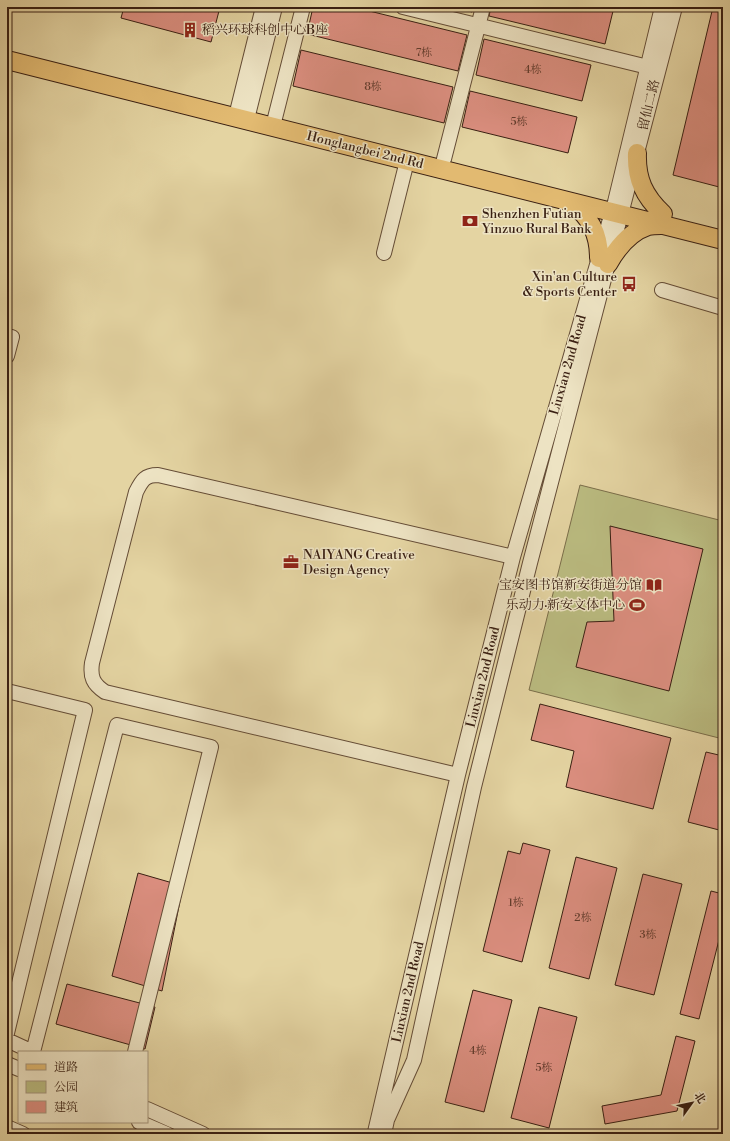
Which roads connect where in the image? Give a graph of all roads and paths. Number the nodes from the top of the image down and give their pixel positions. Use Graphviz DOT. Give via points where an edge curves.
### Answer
graph roads {
  1 [pos="263,7"];
  2 [pos="275,7"];
  3 [pos="303,7"];
  4 [pos="403,7"];
  5 [pos="483,7"];
  6 [pos="662,7"];
  7 [pos="675,7"];
  8 [pos="478,25"];
  9 [pos="7,51"];
  10 [pos="7,60"];
  11 [pos="648,67"];
  12 [pos="243,113"];
  13 [pos="275,118"];
  14 [pos="637,154"];
  15 [pos="444,159"];
  16 [pos="407,160"];
  17 [pos="569,202"];
  18 [pos="618,208"];
  19 [pos="662,219"];
  20 [pos="723,228"];
  21 [pos="723,240"];
  22 [pos="384,253"];
  23 [pos="604,261"];
  24 [pos="662,290"];
  25 [pos="723,308"];
  26 [pos="7,336"];
  27 [pos="7,356"];
  28 [pos="513,558"];
  29 [pos="7,691"];
  30 [pos="458,775"];
  31 [pos="7,1033"];
  32 [pos="7,1040"];
  33 [pos="31,1051"];
  34 [pos="33,1051"];
  35 [pos="135,1051"];
  36 [pos="392,1061"];
  37 [pos="7,1064"];
  38 [pos="411,1067"];
  39 [pos="18,1069"];
  40 [pos="148,1109"];
  41 [pos="141,1123"];
  42 [pos="7,1127"];
  43 [pos="22,1134"];
  44 [pos="167,1134"];
  45 [pos="203,1134"];
  46 [pos="375,1134"];
  47 [pos="384,1134"];
  1 -- 12 [label="street"];
  2 -- 12 [label="street"];
  3 -- 13 [label="street"];
  4 -- 8 [label="street"];
  5 -- 8 [label="street"];
  6 -- 11 [label="street, 留仙二路"];
  7 -- 14 [label="street, 留仙二路"];
  8 -- 11 [label="street"];
  8 -- 15 [label="street"];
  9 -- 12 [label="main road, Honglangbei 2nd Rd"];
  10 -- 12 [label="main road, Honglangbei 2nd Rd"];
  11 -- 18 [label="street, 留仙二路"];
  12 -- 13 [label="main road, Honglangbei 2nd Rd"];
  12 -- 16 [label="main road, Honglangbei 2nd Rd"];
  13 -- 15 [label="main road, Honglangbei 2nd Rd"];
  14 -- 18 [label="street, 留仙二路"];
  14 -- 19 [label="main road" via="636,165 642,187"];
  15 -- 18 [label="main road, Honglangbei 2nd Rd"];
  16 -- 17 [label="main road, Honglangbei 2nd Rd"];
  16 -- 22 [label="street"];
  17 -- 18 [label="main road, Honglangbei 2nd Rd"];
  17 -- 23 [label="main road" via="587,217"];
  18 -- 19 [label="main road, Honglangbei 2nd Rd"];
  18 -- 23 [label="street, Liuxian 2nd Road"];
  19 -- 20 [label="main road, Honglangbei 2nd Rd"];
  19 -- 21 [label="main road, Honglangbei 2nd Rd"];
  19 -- 23 [label="main road" via="630,237"];
  23 -- 28 [label="street, Liuxian 2nd Road"];
  23 -- 38 [label="street, Liuxian 2nd Road" via="476,779"];
  24 -- 25 [label="street"];
  26 -- 27 [label="street" via="12,337"];
  28 -- 30 [label="street, Liuxian 2nd Road"];
  28 -- 30 [label="street" via="151,475 145,478 136,492 92,663 93,680 98,688 105,692"];
  29 -- 31 [label="street" via="85,710"];
  30 -- 36 [label="street, Liuxian 2nd Road"];
  32 -- 33 [label="street"];
  34 -- 35 [label="street" via="117,725 211,747"];
  36 -- 38 [label="street"];
  36 -- 46 [label="street, Liuxian 2nd Road"];
  37 -- 39 [label="street"];
  38 -- 47 [label="street, Liuxian 2nd Road"];
  40 -- 45 [label="street"];
  41 -- 44 [label="street"];
  42 -- 43 [label="street"];
}
